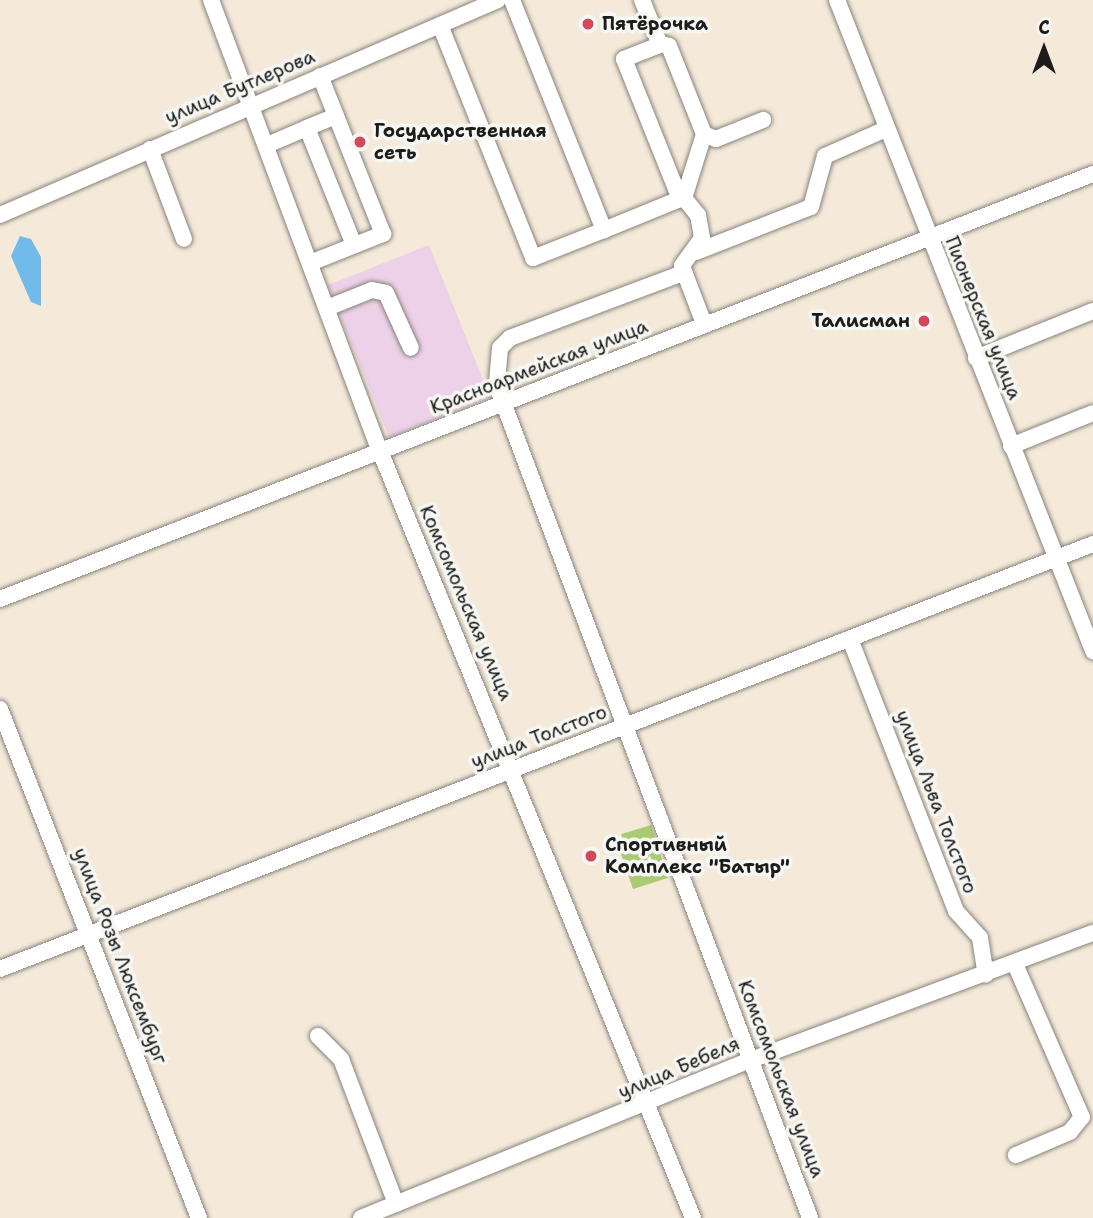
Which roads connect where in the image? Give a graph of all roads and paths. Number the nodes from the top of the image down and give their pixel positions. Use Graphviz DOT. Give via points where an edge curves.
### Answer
graph roads {
  1 [pos="211,0"];
  2 [pos="498,0"];
  3 [pos="512,0"];
  4 [pos="642,0"];
  5 [pos="837,0"];
  6 [pos="440,25"];
  7 [pos="660,45"];
  8 [pos="320,76"];
  9 [pos="251,105"];
  10 [pos="336,116"];
  11 [pos="763,120"];
  12 [pos="307,128"];
  13 [pos="887,129"];
  14 [pos="704,134"];
  15 [pos="267,145"];
  16 [pos="150,149"];
  17 [pos="1093,174"];
  18 [pos="682,199"];
  19 [pos="0,215"];
  20 [pos="604,230"];
  21 [pos="928,238"];
  22 [pos="184,239"];
  23 [pos="354,246"];
  24 [pos="696,252"];
  25 [pos="310,263"];
  26 [pos="683,273"];
  27 [pos="327,308"];
  28 [pos="1093,311"];
  29 [pos="704,324"];
  30 [pos="411,348"];
  31 [pos="976,358"];
  32 [pos="504,405"];
  33 [pos="1093,413"];
  34 [pos="1011,446"];
  35 [pos="380,451"];
  36 [pos="1093,544"];
  37 [pos="1056,558"];
  38 [pos="0,599"];
  39 [pos="850,639"];
  40 [pos="1093,651"];
  41 [pos="0,709"];
  42 [pos="625,726"];
  43 [pos="513,769"];
  44 [pos="1093,933"];
  45 [pos="89,934"];
  46 [pos="1015,964"];
  47 [pos="0,969"];
  48 [pos="986,975"];
  49 [pos="318,1036"];
  50 [pos="751,1060"];
  51 [pos="648,1105"];
  52 [pos="1016,1155"];
  53 [pos="396,1205"];
  54 [pos="199,1218"];
  55 [pos="361,1218"];
  56 [pos="693,1218"];
  57 [pos="810,1218"];
  1 -- 9 [label="street, Комсомольская улица"];
  2 -- 6 [label="street, улица Бутлерова"];
  3 -- 20 [label="street"];
  4 -- 7 [label="street"];
  5 -- 13 [label="street, Пионерская улица"];
  6 -- 8 [label="street, улица Бутлерова"];
  6 -- 20 [label="street" via="533,258"];
  7 -- 14 [label="street" via="669,46"];
  7 -- 18 [label="street" via="624,59"];
  8 -- 9 [label="street, улица Бутлерова"];
  8 -- 10 [label="street"];
  9 -- 15 [label="street, Комсомольская улица"];
  9 -- 16 [label="street, улица Бутлерова"];
  10 -- 12 [label="street"];
  10 -- 23 [label="street" via="383,234"];
  11 -- 14 [label="street" via="716,139"];
  12 -- 15 [label="street"];
  12 -- 23 [label="street"];
  13 -- 21 [label="street, Пионерская улица"];
  13 -- 24 [label="street" via="825,156 811,207"];
  14 -- 18 [label="street"];
  15 -- 25 [label="street, Комсомольская улица"];
  16 -- 19 [label="street, улица Бутлерова"];
  16 -- 22 [label="street"];
  17 -- 21 [label="street, Красноармейская улица"];
  18 -- 20 [label="street"];
  18 -- 24 [label="street" via="702,228"];
  21 -- 29 [label="street, Красноармейская улица"];
  21 -- 31 [label="street, Пионерская улица"];
  23 -- 25 [label="street"];
  24 -- 26 [label="street" via="683,262"];
  25 -- 27 [label="street, Комсомольская улица"];
  26 -- 29 [label="street"];
  26 -- 32 [label="street, Комсомольская улица" via="503,343 497,386"];
  27 -- 30 [label="street" via="372,290 386,293"];
  27 -- 35 [label="street, Комсомольская улица"];
  28 -- 31 [label="street"];
  29 -- 32 [label="street, Красноармейская улица"];
  31 -- 34 [label="street, Пионерская улица"];
  32 -- 35 [label="street, Красноармейская улица"];
  32 -- 42 [label="street, Комсомольская улица"];
  33 -- 34 [label="street"];
  34 -- 37 [label="street, Пионерская улица"];
  35 -- 38 [label="street, Красноармейская улица"];
  35 -- 43 [label="street, Комсомольская улица"];
  36 -- 37 [label="street, улица Толстого"];
  37 -- 39 [label="street, улица Толстого"];
  37 -- 40 [label="street, Пионерская улица"];
  39 -- 42 [label="street, улица Толстого"];
  39 -- 48 [label="street, улица Льва Толстого" via="956,911 980,938"];
  41 -- 45 [label="street, улица Розы Люксембург"];
  42 -- 43 [label="street, улица Толстого"];
  42 -- 50 [label="street, Комсомольская улица"];
  43 -- 45 [label="street, улица Толстого"];
  43 -- 51 [label="street, Комсомольская улица"];
  44 -- 46 [label="street, улица Бебеля"];
  45 -- 47 [label="street, улица Толстого"];
  45 -- 54 [label="street, улица Розы Люксембург"];
  46 -- 48 [label="street, улица Бебеля"];
  46 -- 52 [label="street" via="1082,1117 1070,1132"];
  48 -- 50 [label="street, улица Бебеля"];
  49 -- 53 [label="street" via="341,1059"];
  50 -- 51 [label="street, улица Бебеля"];
  50 -- 57 [label="street, Комсомольская улица"];
  51 -- 53 [label="street, улица Бебеля"];
  51 -- 56 [label="street, Комсомольская улица"];
  53 -- 55 [label="street, улица Бебеля"];
}
